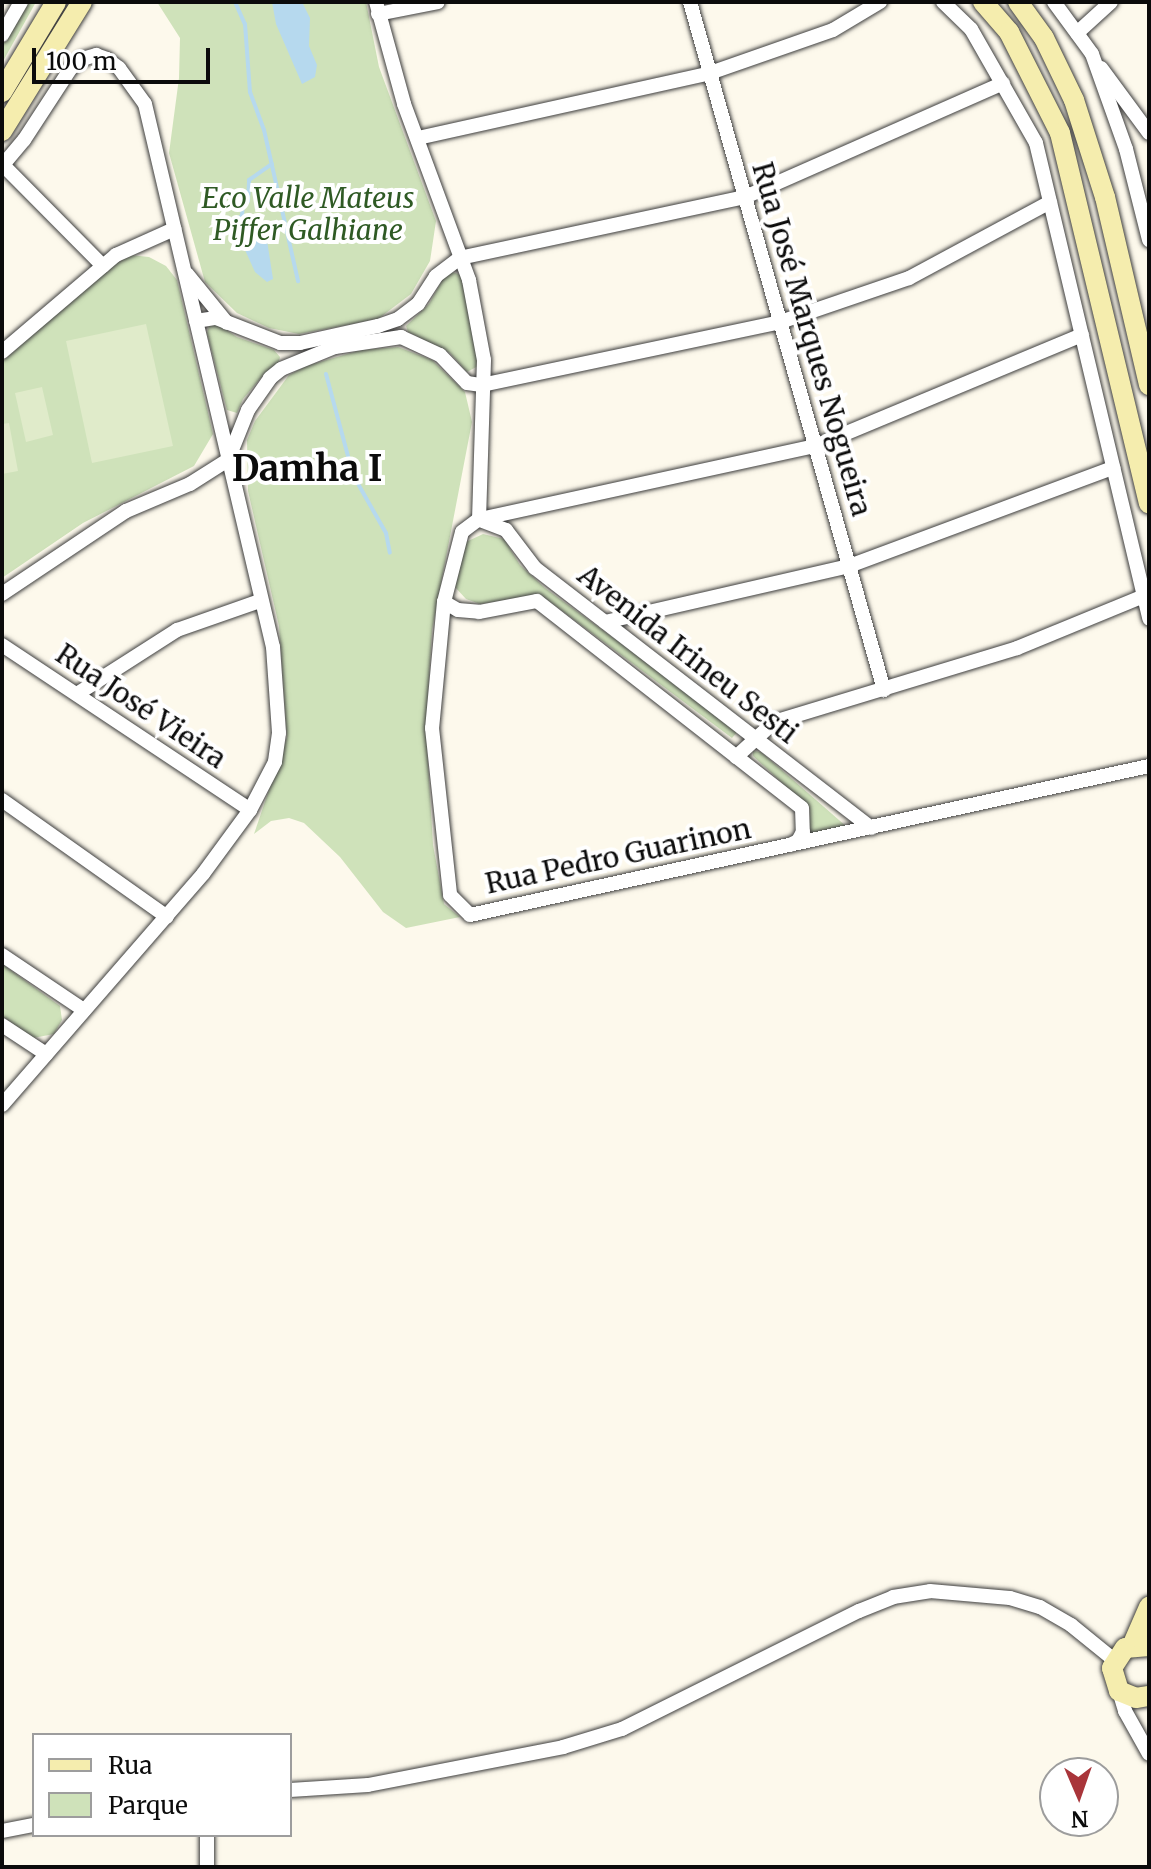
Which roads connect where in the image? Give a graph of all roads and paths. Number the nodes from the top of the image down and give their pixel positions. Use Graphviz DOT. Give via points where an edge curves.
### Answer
graph roads {
  1 [pos="21,2"];
  2 [pos="56,2"];
  3 [pos="82,2"];
  4 [pos="438,2"];
  5 [pos="690,2"];
  6 [pos="880,2"];
  7 [pos="943,2"];
  8 [pos="983,2"];
  9 [pos="1018,2"];
  10 [pos="1054,2"];
  11 [pos="1111,2"];
  12 [pos="377,8"];
  13 [pos="1077,33"];
  14 [pos="2,35"];
  15 [pos="1092,54"];
  16 [pos="710,73"];
  17 [pos="1003,83"];
  18 [pos="2,92"];
  19 [pos="2,131"];
  20 [pos="1149,134"];
  21 [pos="418,138"];
  22 [pos="1126,149"];
  23 [pos="2,166"];
  24 [pos="745,197"];
  25 [pos="1050,202"];
  26 [pos="174,229"];
  27 [pos="1149,240"];
  28 [pos="460,258"];
  29 [pos="103,266"];
  30 [pos="184,271"];
  31 [pos="196,321"];
  32 [pos="780,322"];
  33 [pos="227,323"];
  34 [pos="1082,335"];
  35 [pos="3,348"];
  36 [pos="482,385"];
  37 [pos="1149,385"];
  38 [pos="815,446"];
  39 [pos="228,460"];
  40 [pos="1113,468"];
  41 [pos="1146,473"];
  42 [pos="1149,499"];
  43 [pos="479,519"];
  44 [pos="849,566"];
  45 [pos="2,594"];
  46 [pos="1144,596"];
  47 [pos="260,601"];
  48 [pos="444,602"];
  49 [pos="1149,619"];
  50 [pos="605,622"];
  51 [pos="2,645"];
  52 [pos="884,690"];
  53 [pos="77,694"];
  54 [pos="755,737"];
  55 [pos="736,757"];
  56 [pos="1149,766"];
  57 [pos="2,800"];
  58 [pos="250,810"];
  59 [pos="871,828"];
  60 [pos="790,845"];
  61 [pos="167,917"];
  62 [pos="2,955"];
  63 [pos="84,1010"];
  64 [pos="2,1025"];
  65 [pos="46,1054"];
  66 [pos="2,1105"];
  67 [pos="1149,1607"];
  68 [pos="1141,1646"];
  69 [pos="1114,1660"];
  70 [pos="1119,1691"];
  71 [pos="1145,1700"];
  72 [pos="1133,1723"];
  73 [pos="1149,1754"];
  74 [pos="292,1790"];
  75 [pos="32,1825"];
  76 [pos="2,1831"];
  77 [pos="207,1837"];
  78 [pos="207,1867"];
  1 -- 14 [label="street"];
  2 -- 18 [label="street"];
  3 -- 19 [label="street"];
  4 -- 12 [label="street"];
  5 -- 16 [label="street, Rua José Marques Nogueira"];
  6 -- 16 [label="street" via="833,30"];
  7 -- 17 [label="street" via="971,29"];
  8 -- 41 [label="street" via="1009,32 1060,133"];
  9 -- 37 [label="street" via="1044,38 1074,100 1105,197"];
  10 -- 13 [label="street"];
  11 -- 13 [label="street"];
  12 -- 21 [label="street"];
  13 -- 15 [label="street"];
  15 -- 20 [label="street"];
  15 -- 22 [label="street"];
  16 -- 21 [label="street"];
  16 -- 24 [label="street, Rua José Marques Nogueira"];
  17 -- 24 [label="street"];
  17 -- 25 [label="street" via="1036,143"];
  20 -- 22 [label="street"];
  21 -- 28 [label="street"];
  22 -- 27 [label="street"];
  23 -- 26 [label="street" via="71,68 96,55 119,68 145,104"];
  23 -- 29 [label="street"];
  24 -- 28 [label="street"];
  24 -- 32 [label="street, Rua José Marques Nogueira"];
  25 -- 32 [label="street" via="909,278"];
  25 -- 34 [label="street"];
  26 -- 29 [label="street"];
  26 -- 30 [label="street"];
  28 -- 33 [label="street" via="436,276 418,304 378,326 280,343"];
  28 -- 36 [label="street" via="484,360"];
  29 -- 35 [label="street"];
  30 -- 31 [label="street"];
  30 -- 33 [label="street"];
  31 -- 33 [label="street" via="216,318"];
  31 -- 39 [label="street"];
  32 -- 36 [label="street"];
  32 -- 38 [label="street, Rua José Marques Nogueira"];
  34 -- 38 [label="street"];
  34 -- 40 [label="street"];
  36 -- 39 [label="street" via="467,383 440,355 401,337 335,347 270,378 248,410"];
  36 -- 43 [label="street"];
  38 -- 43 [label="street"];
  38 -- 44 [label="street, Rua José Marques Nogueira"];
  39 -- 45 [label="street" via="190,484 126,511"];
  39 -- 47 [label="street"];
  40 -- 44 [label="street"];
  40 -- 46 [label="street"];
  41 -- 42 [label="street"];
  43 -- 48 [label="street" via="462,532"];
  43 -- 50 [label="street, Avenida Irineu Sesti" via="506,530 535,568"];
  44 -- 50 [label="street"];
  44 -- 52 [label="street, Rua José Marques Nogueira"];
  46 -- 49 [label="street"];
  46 -- 52 [label="street" via="1017,648"];
  47 -- 53 [label="street" via="177,630"];
  47 -- 58 [label="street" via="273,647 279,733 275,762"];
  48 -- 55 [label="street, Avenida Irineu Sesti" via="479,612 537,601"];
  48 -- 60 [label="street, Rua Pedro Guarinon" via="432,728 450,895 459,908 470,915"];
  50 -- 54 [label="street, Avenida Irineu Sesti"];
  51 -- 53 [label="street, Rua José Vieira"];
  52 -- 54 [label="street" via="774,722"];
  53 -- 58 [label="street, Rua José Vieira"];
  54 -- 55 [label="street"];
  54 -- 59 [label="street, Avenida Irineu Sesti"];
  55 -- 60 [label="street, Avenida Irineu Sesti" via="802,808 803,832"];
  56 -- 59 [label="street, Rua Pedro Guarinon"];
  57 -- 61 [label="street"];
  58 -- 61 [label="street"];
  59 -- 60 [label="street, Rua Pedro Guarinon"];
  61 -- 63 [label="street"];
  62 -- 63 [label="street"];
  63 -- 65 [label="street"];
  64 -- 65 [label="street"];
  65 -- 66 [label="street"];
  67 -- 68 [label="street"];
  68 -- 69 [label="street"];
  69 -- 70 [label="street" via="1112,1676"];
  69 -- 74 [label="street" via="1040,1607 1010,1598 930,1591 893,1597 859,1611 622,1729 563,1747 368,1785"];
  70 -- 71 [label="street"];
  70 -- 72 [label="street"];
  71 -- 72 [label="street"];
  72 -- 73 [label="street"];
  75 -- 76 [label="street"];
  77 -- 78 [label="street"];
}
